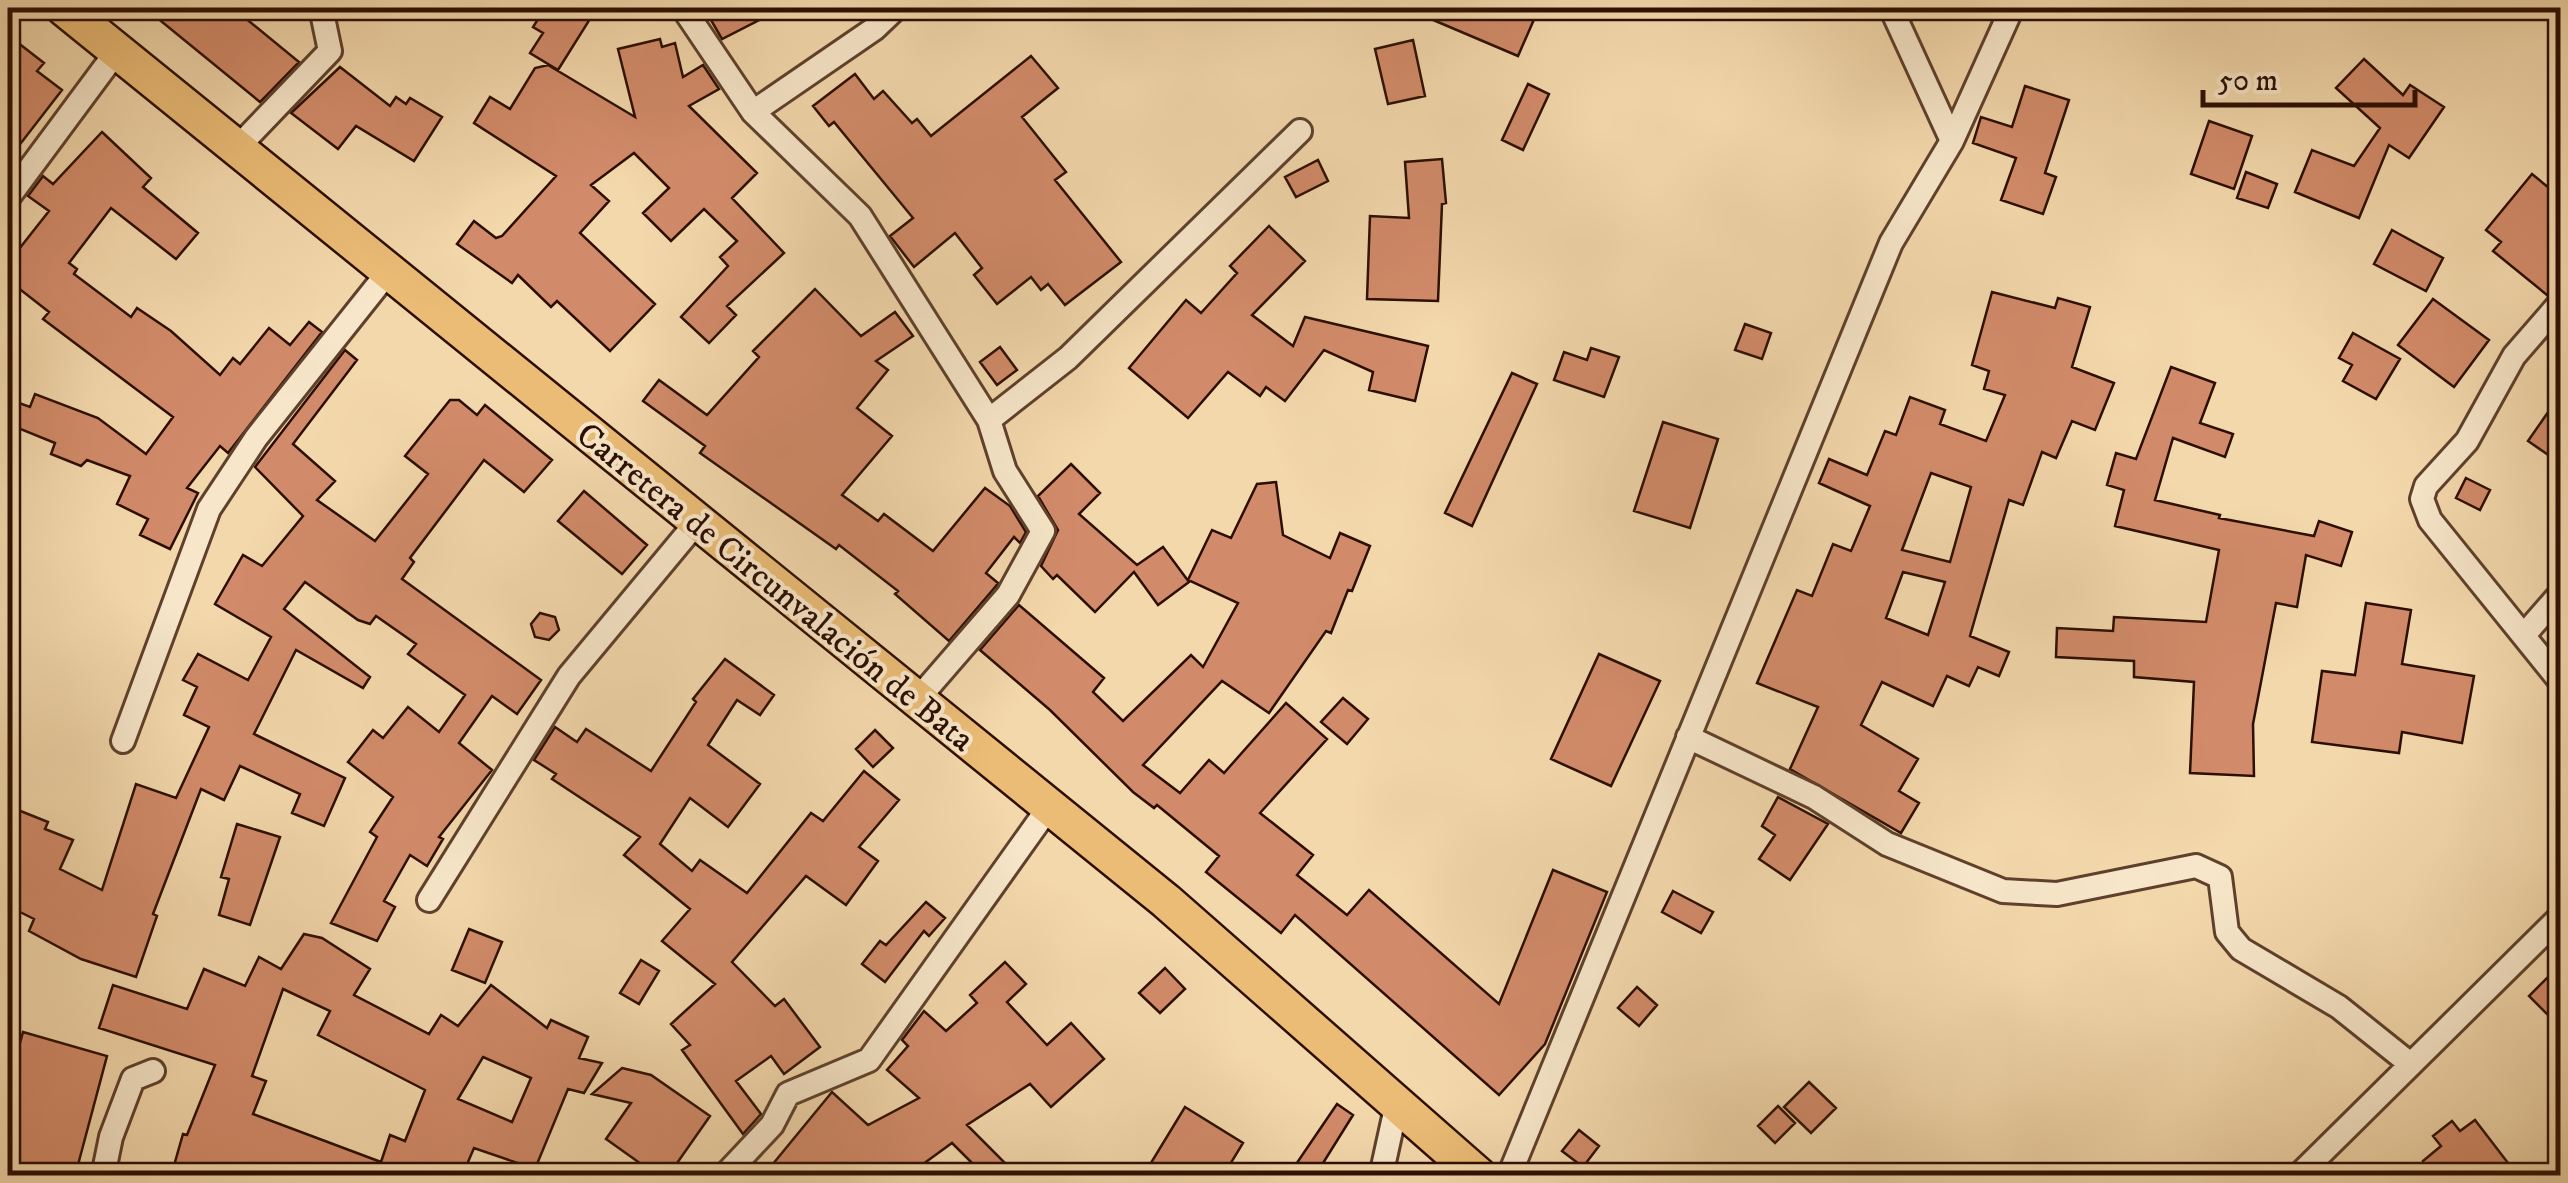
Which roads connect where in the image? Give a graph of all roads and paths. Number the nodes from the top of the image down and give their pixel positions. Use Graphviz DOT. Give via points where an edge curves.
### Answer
graph roads {
  1 [pos="64,8"];
  2 [pos="320,8"];
  3 [pos="683,8"];
  4 [pos="896,8"];
  5 [pos="1891,8"];
  6 [pos="2012,8"];
  7 [pos="117,51"];
  8 [pos="752,112"];
  9 [pos="1300,130"];
  10 [pos="1952,141"];
  11 [pos="237,148"];
  12 [pos="8,198"];
  13 [pos="389,271"];
  14 [pos="2560,303"];
  15 [pos="989,420"];
  16 [pos="698,522"];
  17 [pos="2560,594"];
  18 [pos="2526,634"];
  19 [pos="2560,681"];
  20 [pos="917,700"];
  21 [pos="1688,736"];
  22 [pos="123,741"];
  23 [pos="1050,807"];
  24 [pos="428,900"];
  25 [pos="2560,917"];
  26 [pos="2408,1063"];
  27 [pos="153,1071"];
  28 [pos="1398,1103"];
  29 [pos="103,1176"];
  30 [pos="724,1176"];
  31 [pos="1381,1176"];
  32 [pos="1479,1176"];
  33 [pos="1509,1176"];
  34 [pos="2298,1176"];
  1 -- 7 [label="main road, Carretera de Circunvalación de Bata"];
  2 -- 11 [label="street" via="330,50"];
  3 -- 8 [label="street"];
  4 -- 8 [label="street"];
  5 -- 10 [label="street"];
  6 -- 10 [label="street"];
  7 -- 11 [label="main road, Carretera de Circunvalación de Bata"];
  7 -- 12 [label="street"];
  8 -- 15 [label="street" via="860,216"];
  9 -- 15 [label="street" via="1068,358"];
  10 -- 21 [label="street" via="1892,244"];
  11 -- 13 [label="main road, Carretera de Circunvalación de Bata"];
  13 -- 16 [label="main road, Carretera de Circunvalación de Bata"];
  13 -- 22 [label="street" via="208,509"];
  14 -- 18 [label="street" via="2514,356 2467,441 2422,499 2430,520"];
  15 -- 20 [label="street" via="1005,471 1044,531 1008,594"];
  16 -- 20 [label="main road, Carretera de Circunvalación de Bata"];
  16 -- 24 [label="street" via="569,676"];
  17 -- 18 [label="street"];
  18 -- 19 [label="street"];
  20 -- 23 [label="main road, Carretera de Circunvalación de Bata"];
  21 -- 26 [label="street" via="1814,797 1887,844 2004,891 2057,894 2196,866 2210,869 2220,877 2227,932 2240,950 2339,1007"];
  21 -- 33 [label="street"];
  23 -- 28 [label="main road, Carretera de Circunvalación de Bata"];
  23 -- 30 [label="street" via="869,1060 788,1094 772,1125"];
  25 -- 26 [label="street"];
  26 -- 34 [label="street"];
  27 -- 29 [label="street" via="134,1078 124,1096"];
  28 -- 31 [label="street"];
  28 -- 32 [label="main road, Carretera de Circunvalación de Bata"];
}
